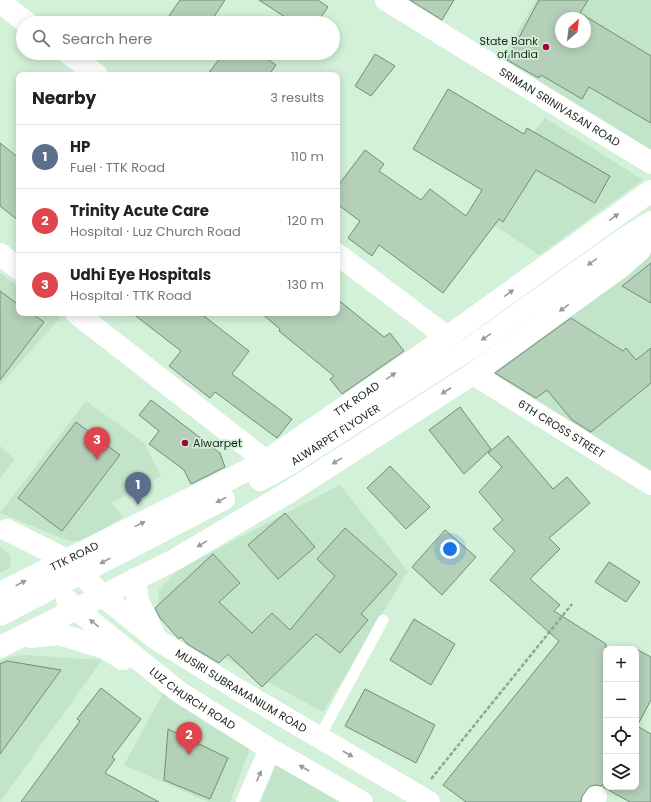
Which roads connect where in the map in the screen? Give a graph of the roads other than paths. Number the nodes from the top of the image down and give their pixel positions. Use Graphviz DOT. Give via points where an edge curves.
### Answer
graph roads {
  1 [pos="386,0"];
  2 [pos="0,2"];
  3 [pos="19,16"];
  4 [pos="77,60"];
  5 [pos="93,72"];
  6 [pos="651,163"];
  7 [pos="651,191"];
  8 [pos="651,224"];
  9 [pos="0,254"];
  10 [pos="340,256"];
  11 [pos="16,267"];
  12 [pos="80,316"];
  13 [pos="447,337"];
  14 [pos="472,374"];
  15 [pos="266,461"];
  16 [pos="651,484"];
  17 [pos="3,527"];
  18 [pos="68,560"];
  19 [pos="42,572"];
  20 [pos="135,580"];
  21 [pos="0,593"];
  22 [pos="104,597"];
  23 [pos="76,609"];
  24 [pos="0,615"];
  25 [pos="383,620"];
  26 [pos="20,638"];
  27 [pos="156,639"];
  28 [pos="0,648"];
  29 [pos="179,692"];
  30 [pos="320,738"];
  31 [pos="270,749"];
  32 [pos="423,798"];
  33 [pos="247,802"];
  34 [pos="362,802"];
  1 -- 6 [label="main road, SRIMAN SRINIVASAN ROAD"];
  2 -- 3 [label="main road"];
  4 -- 5 [label="main road"];
  13 -- 7 [label="main road, TTK ROAD, one-way"];
  8 -- 14 [label="main road, one-way" via="640,250 623,265"];
  8 -- 24 [label="main road, ALWARPET FLYOVER, one-way" via="624,239 469,349 288,465"];
  9 -- 11 [label="main road"];
  10 -- 13 [label="main road"];
  12 -- 15 [label="main road"];
  15 -- 13 [label="main road, TTK ROAD, one-way"];
  14 -- 16 [label="main road, 6TH CROSS STREET"];
  14 -- 20 [label="main road, one-way" via="289,492 176,559"];
  18 -- 15 [label="main road, TTK ROAD, one-way"];
  17 -- 18 [label="main road, MUSIRI SUBRAMANIUM ROAD"];
  17 -- 19 [label="main road, LUZ CHURCH ROAD"];
  18 -- 19 [label="main road, TTK ROAD"];
  18 -- 22 [label="main road, MUSIRI SUBRAMANIUM ROAD"];
  21 -- 19 [label="main road, TTK ROAD, one-way"];
  19 -- 23 [label="main road, LUZ CHURCH ROAD"];
  20 -- 22 [label="main road"];
  20 -- 27 [label="main road" via="138,601"];
  22 -- 23 [label="main road"];
  22 -- 27 [label="main road, MUSIRI SUBRAMANIUM ROAD"];
  23 -- 26 [label="main road"];
  29 -- 23 [label="main road, LUZ CHURCH ROAD, one-way"];
  25 -- 30 [label="lane"];
  26 -- 28 [label="main road"];
  26 -- 29 [label="main road" via="59,634 105,648"];
  27 -- 30 [label="main road, MUSIRI SUBRAMANIUM ROAD"];
  29 -- 31 [label="main road, LUZ CHURCH ROAD"];
  30 -- 32 [label="main road, MUSIRI SUBRAMANIUM ROAD, one-way"];
  33 -- 31 [label="main road, one-way"];
  34 -- 31 [label="main road, LUZ CHURCH ROAD, one-way"];
}
